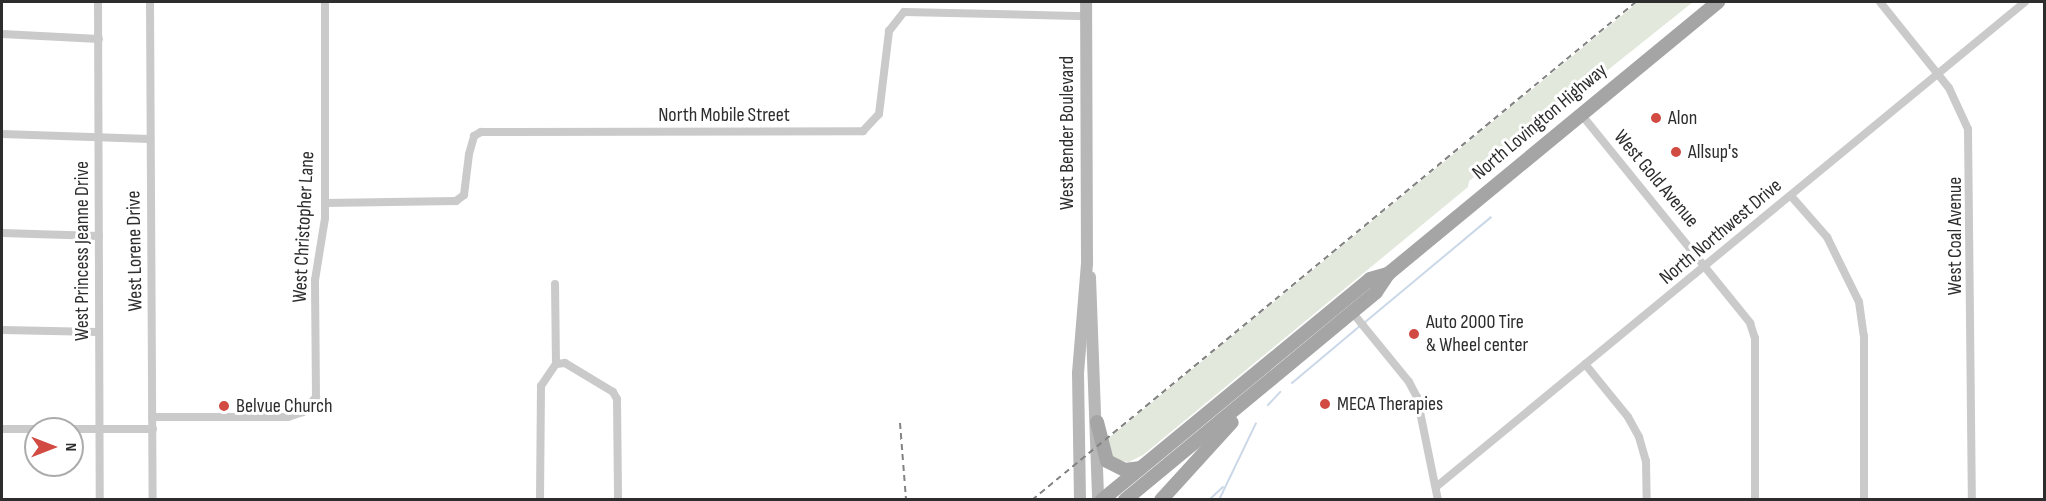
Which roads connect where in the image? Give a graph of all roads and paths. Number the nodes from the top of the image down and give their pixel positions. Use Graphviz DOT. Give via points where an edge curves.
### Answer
graph roads {
  1 [pos="99,2"];
  2 [pos="150,2"];
  3 [pos="325,2"];
  4 [pos="1086,2"];
  5 [pos="1718,2"];
  6 [pos="1880,2"];
  7 [pos="2025,2"];
  8 [pos="1086,16"];
  9 [pos="2,34"];
  10 [pos="99,39"];
  11 [pos="1938,74"];
  12 [pos="1581,114"];
  13 [pos="2,134"];
  14 [pos="99,139"];
  15 [pos="150,139"];
  16 [pos="1791,196"];
  17 [pos="325,203"];
  18 [pos="2,233"];
  19 [pos="99,236"];
  20 [pos="1087,264"];
  21 [pos="1706,266"];
  22 [pos="1388,274"];
  23 [pos="555,284"];
  24 [pos="1352,312"];
  25 [pos="2,330"];
  26 [pos="99,332"];
  27 [pos="556,364"];
  28 [pos="1585,364"];
  29 [pos="1251,396"];
  30 [pos="152,417"];
  31 [pos="1097,422"];
  32 [pos="2,429"];
  33 [pos="24,429"];
  34 [pos="84,429"];
  35 [pos="99,429"];
  36 [pos="153,429"];
  37 [pos="1140,468"];
  38 [pos="1436,487"];
  39 [pos="99,500"];
  40 [pos="153,500"];
  41 [pos="540,500"];
  42 [pos="618,500"];
  43 [pos="1080,500"];
  44 [pos="1100,500"];
  45 [pos="1125,500"];
  46 [pos="1161,500"];
  47 [pos="1438,500"];
  48 [pos="1647,500"];
  49 [pos="1755,500"];
  50 [pos="1864,500"];
  51 [pos="1972,500"];
  1 -- 10 [label="street, West Princess Jeanne Drive"];
  2 -- 15 [label="street, West Lorene Drive"];
  3 -- 17 [label="street, West Christopher Lane"];
  4 -- 8 [label="main road, West Bender Boulevard"];
  5 -- 12 [label="main road, North Lovington Highway"];
  6 -- 11 [label="street, West Coal Avenue"];
  7 -- 11 [label="street, North Northwest Drive"];
  8 -- 17 [label="street, North Mobile Street" via="904,12 889,31 879,114 863,131 481,132 474,136 469,154 464,195 456,201"];
  8 -- 20 [label="main road, West Bender Boulevard"];
  9 -- 10 [label="street"];
  10 -- 14 [label="street, West Princess Jeanne Drive"];
  11 -- 16 [label="street, North Northwest Drive"];
  11 -- 51 [label="street, West Coal Avenue" via="1961,107 1971,150"];
  12 -- 21 [label="street, West Gold Avenue"];
  12 -- 22 [label="main road, North Lovington Highway"];
  13 -- 14 [label="street"];
  14 -- 15 [label="street"];
  14 -- 19 [label="street, West Princess Jeanne Drive"];
  15 -- 30 [label="street, West Lorene Drive"];
  16 -- 21 [label="street, North Northwest Drive"];
  16 -- 50 [label="street" via="1827,237 1859,302 1864,336"];
  17 -- 30 [label="street, West Christopher Lane" via="315,280 316,397 303,412 288,417"];
  18 -- 19 [label="street"];
  19 -- 26 [label="street, West Princess Jeanne Drive"];
  20 -- 31 [label="main road, West Bender Boulevard" via="1092,286"];
  20 -- 43 [label="main road, West Bender Boulevard" via="1078,373"];
  21 -- 28 [label="street, North Northwest Drive"];
  21 -- 49 [label="street, West Gold Avenue" via="1743,311 1755,338"];
  22 -- 24 [label="main road, North Lovington Highway" via="1377,292"];
  22 -- 37 [label="main road, North Lovington Highway" via="1370,279"];
  23 -- 27 [label="street"];
  24 -- 29 [label="main road, North Lovington Highway"];
  24 -- 38 [label="street" via="1417,397"];
  25 -- 26 [label="street"];
  26 -- 35 [label="street, West Princess Jeanne Drive"];
  27 -- 41 [label="street" via="541,386"];
  27 -- 42 [label="street" via="565,363 613,392 617,399"];
  28 -- 38 [label="street, North Northwest Drive"];
  28 -- 48 [label="street" via="1628,417 1639,437 1646,460"];
  29 -- 45 [label="main road, North Lovington Highway"];
  29 -- 46 [label="main road" via="1242,412"];
  30 -- 36 [label="street, West Lorene Drive"];
  31 -- 37 [label="main road" via="1107,461 1125,470"];
  31 -- 44 [label="main road, West Bender Boulevard"];
  32 -- 33 [label="street"];
  34 -- 35 [label="street"];
  35 -- 36 [label="street"];
  35 -- 39 [label="street, West Princess Jeanne Drive"];
  36 -- 40 [label="street, West Lorene Drive"];
  37 -- 44 [label="main road, North Lovington Highway"];
  38 -- 47 [label="street"];
}
